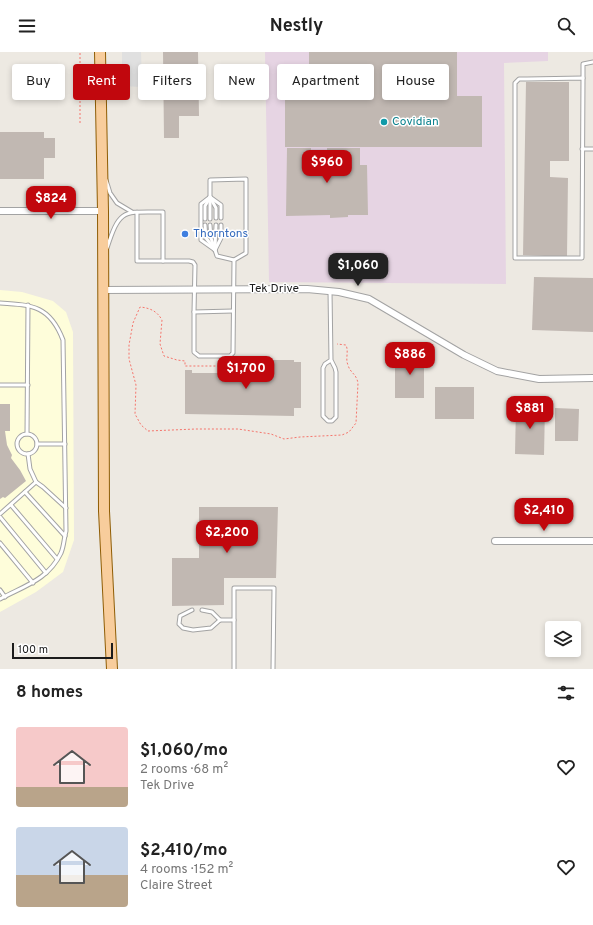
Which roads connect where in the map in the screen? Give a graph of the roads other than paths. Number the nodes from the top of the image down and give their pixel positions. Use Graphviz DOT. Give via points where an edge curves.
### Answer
graph roads {
  1 [pos="100,52"];
  2 [pos="593,62"];
  3 [pos="583,78"];
  4 [pos="593,149"];
  5 [pos="582,150"];
  6 [pos="102,174"];
  7 [pos="210,197"];
  8 [pos="0,211"];
  9 [pos="103,211"];
  10 [pos="132,212"];
  11 [pos="137,212"];
  12 [pos="216,218"];
  13 [pos="221,218"];
  14 [pos="205,219"];
  15 [pos="210,219"];
  16 [pos="205,225"];
  17 [pos="210,225"];
  18 [pos="216,225"];
  19 [pos="221,225"];
  20 [pos="215,250"];
  21 [pos="103,257"];
  22 [pos="234,260"];
  23 [pos="163,261"];
  24 [pos="194,289"];
  25 [pos="233,289"];
  26 [pos="103,290"];
  27 [pos="330,291"];
  28 [pos="0,303"];
  29 [pos="28,306"];
  30 [pos="233,311"];
  31 [pos="194,312"];
  32 [pos="331,360"];
  33 [pos="593,378"];
  34 [pos="0,385"];
  35 [pos="28,385"];
  36 [pos="28,434"];
  37 [pos="37,444"];
  38 [pos="65,444"];
  39 [pos="28,454"];
  40 [pos="36,482"];
  41 [pos="25,492"];
  42 [pos="11,505"];
  43 [pos="66,508"];
  44 [pos="0,514"];
  45 [pos="0,518"];
  46 [pos="65,536"];
  47 [pos="495,541"];
  48 [pos="593,541"];
  49 [pos="0,543"];
  50 [pos="57,559"];
  51 [pos="46,572"];
  52 [pos="33,583"];
  53 [pos="0,590"];
  54 [pos="5,597"];
  55 [pos="0,599"];
  56 [pos="192,610"];
  57 [pos="202,610"];
  58 [pos="220,620"];
  59 [pos="234,620"];
  60 [pos="112,669"];
  61 [pos="234,669"];
  62 [pos="273,669"];
  1 -- 6 [label="main road"];
  2 -- 3 [label="lane" via="583,64"];
  3 -- 5 [label="lane"];
  3 -- 5 [label="lane" via="527,79 515,83 515,258 582,258"];
  4 -- 5 [label="lane"];
  6 -- 9 [label="main road"];
  6 -- 10 [label="lane" via="113,199"];
  7 -- 12 [label="lane" via="216,208"];
  7 -- 13 [label="lane" via="221,204"];
  7 -- 14 [label="lane" via="205,206"];
  7 -- 15 [label="lane"];
  7 -- 20 [label="lane" via="200,204 200,233 201,240"];
  7 -- 22 [label="lane" via="210,180 246,180 246,253"];
  8 -- 9 [label="street"];
  9 -- 21 [label="main road"];
  10 -- 11 [label="lane"];
  10 -- 21 [label="lane" via="117,222"];
  11 -- 23 [label="lane" via="163,212"];
  11 -- 23 [label="lane" via="137,261"];
  16 -- 20 [label="lane" via="206,238"];
  17 -- 20 [label="lane"];
  18 -- 20 [label="lane"];
  19 -- 20 [label="lane" via="221,238"];
  20 -- 22 [label="lane" via="217,256"];
  21 -- 26 [label="main road"];
  22 -- 25 [label="lane"];
  23 -- 24 [label="lane" via="193,262"];
  24 -- 25 [label="street, Tek Drive"];
  24 -- 26 [label="street, Tek Drive"];
  24 -- 31 [label="lane"];
  25 -- 27 [label="street, Tek Drive"];
  25 -- 30 [label="lane"];
  26 -- 60 [label="main road" via="104,511"];
  27 -- 32 [label="lane"];
  27 -- 33 [label="street, Tek Drive" via="369,299 464,355 498,371 539,379"];
  28 -- 29 [label="lane"];
  29 -- 35 [label="lane"];
  29 -- 38 [label="lane" via="34,306 53,320 63,340"];
  30 -- 31 [label="lane"];
  30 -- 31 [label="lane" via="230,356 199,356 194,352"];
  32 -- 32 [label="lane" via="336,372 336,416 332,421 328,421 323,416 323,368"];
  34 -- 35 [label="lane"];
  35 -- 36 [label="lane"];
  36 -- 37 [label="lane" via="34,437"];
  36 -- 39 [label="lane" via="21,436 17,445"];
  37 -- 38 [label="lane"];
  37 -- 39 [label="lane" via="33,452"];
  38 -- 43 [label="lane"];
  39 -- 40 [label="lane" via="30,469"];
  40 -- 41 [label="lane"];
  40 -- 43 [label="lane"];
  41 -- 42 [label="lane"];
  41 -- 46 [label="lane"];
  42 -- 44 [label="lane"];
  42 -- 50 [label="lane"];
  43 -- 46 [label="lane"];
  45 -- 51 [label="lane"];
  46 -- 50 [label="lane" via="62,551"];
  47 -- 48 [label="street"];
  49 -- 52 [label="lane"];
  50 -- 51 [label="lane"];
  51 -- 52 [label="lane"];
  52 -- 54 [label="lane"];
  53 -- 54 [label="lane"];
  54 -- 55 [label="lane"];
  56 -- 58 [label="lane" via="180,616 179,624 183,628 211,628"];
  57 -- 58 [label="lane" via="212,612"];
  58 -- 59 [label="lane"];
  59 -- 61 [label="lane"];
  59 -- 62 [label="lane" via="234,588 274,588"];
}
